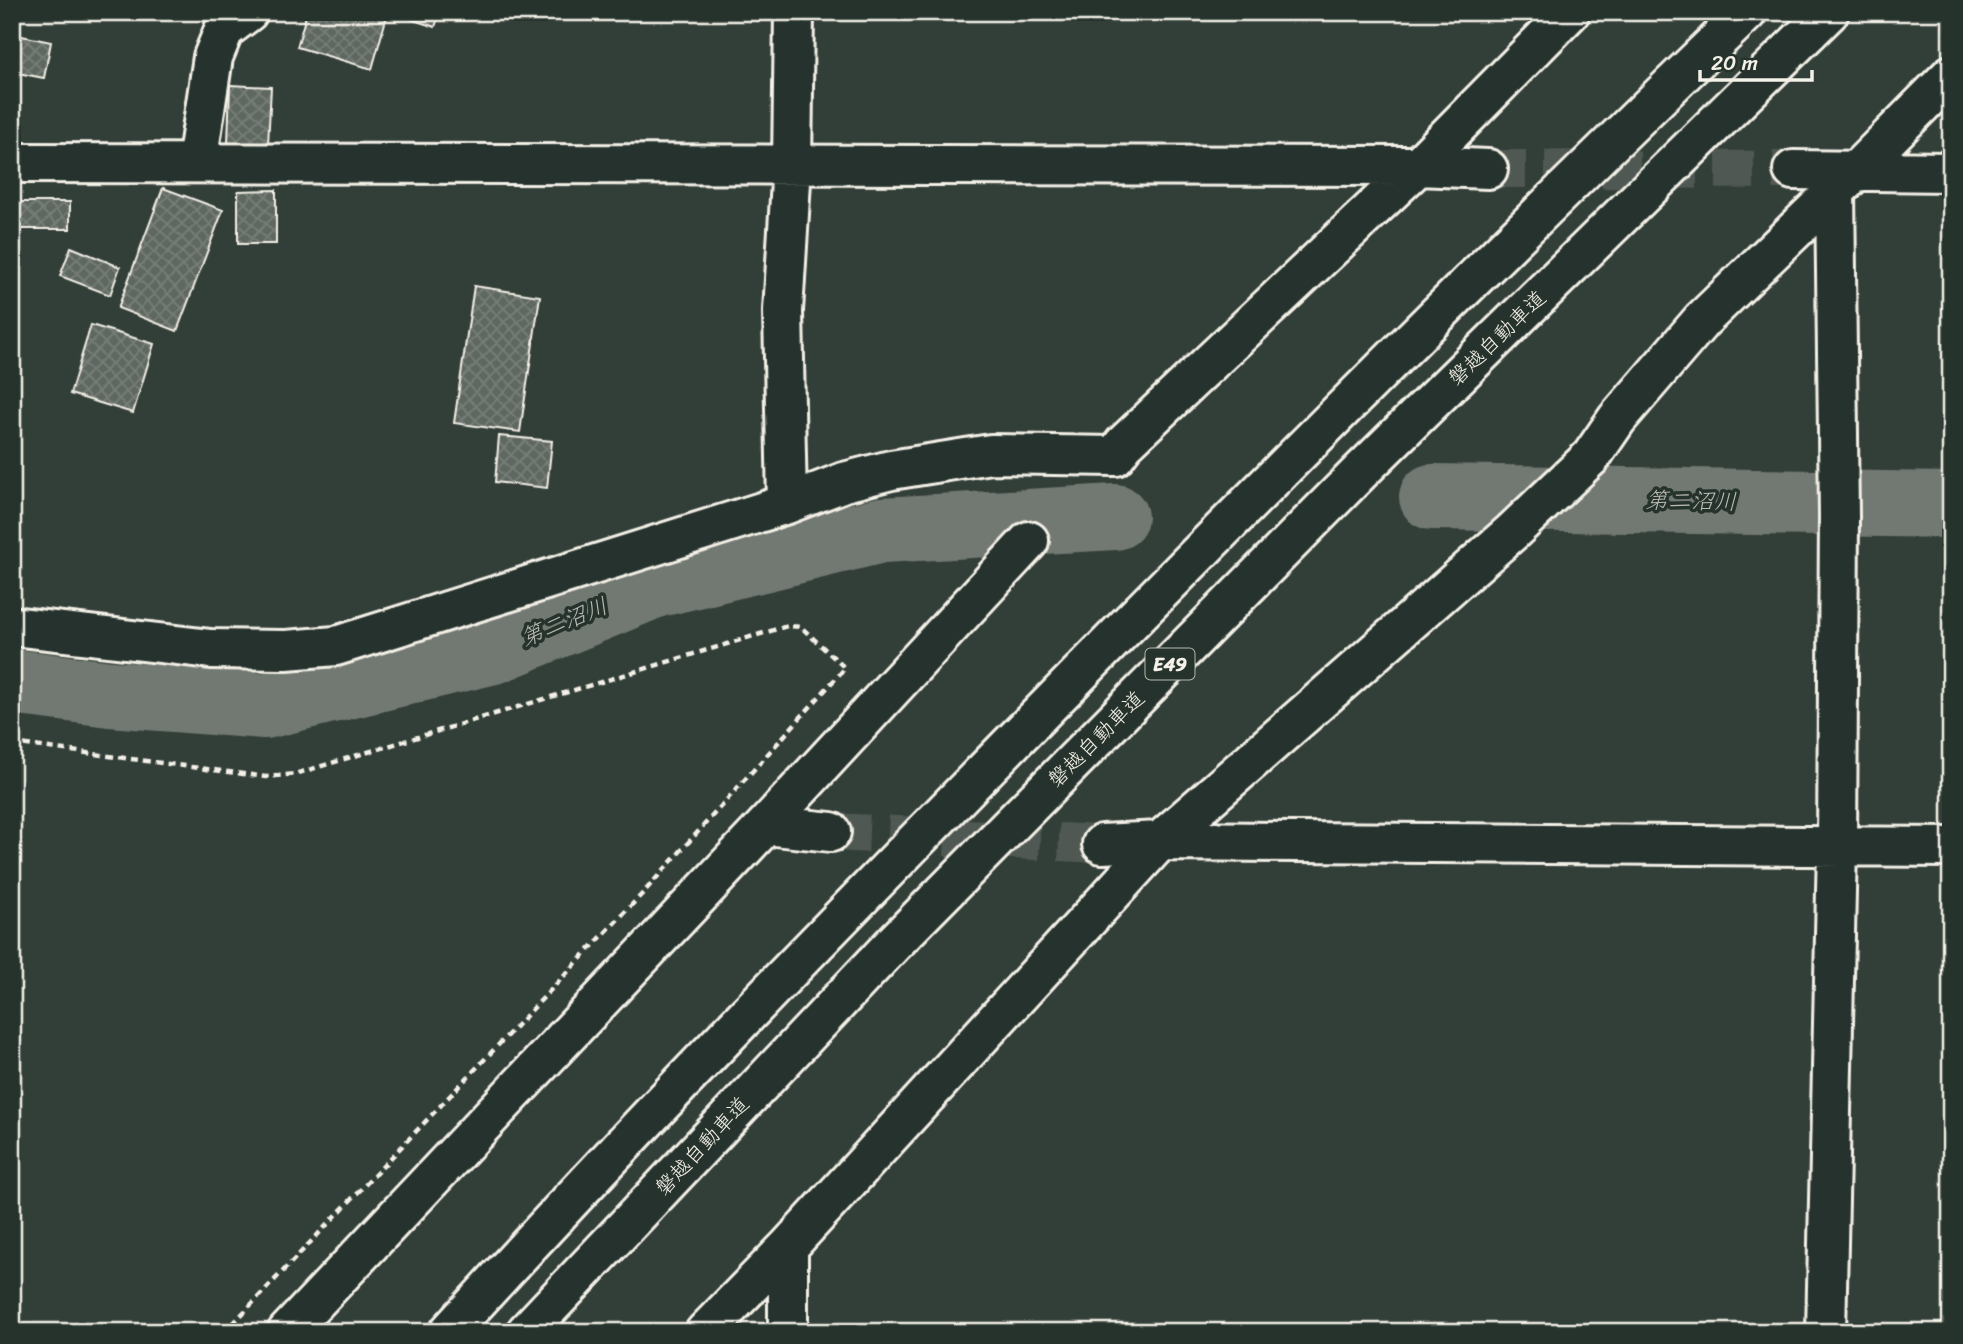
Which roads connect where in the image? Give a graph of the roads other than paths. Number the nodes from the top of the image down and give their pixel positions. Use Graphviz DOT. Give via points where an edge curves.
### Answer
graph roads {
  1 [pos="248,12"];
  2 [pos="794,12"];
  3 [pos="1570,12"];
  4 [pos="1747,12"];
  5 [pos="1829,12"];
  6 [pos="1951,75"];
  7 [pos="12,163"];
  8 [pos="197,163"];
  9 [pos="792,165"];
  10 [pos="1418,166"];
  11 [pos="1488,169"];
  12 [pos="1793,170"];
  13 [pos="1951,172"];
  14 [pos="1845,181"];
  15 [pos="788,504"];
  16 [pos="1029,541"];
  17 [pos="12,626"];
  18 [pos="766,825"];
  19 [pos="831,832"];
  20 [pos="1160,841"];
  21 [pos="1102,844"];
  22 [pos="1837,847"];
  23 [pos="1951,847"];
  24 [pos="789,1247"];
  25 [pos="287,1332"];
  26 [pos="449,1332"];
  27 [pos="526,1332"];
  28 [pos="705,1332"];
  29 [pos="788,1332"];
  30 [pos="1826,1332"];
  1 -- 8 [label="main road" via="224,30 213,57"];
  2 -- 9 [label="main road"];
  3 -- 10 [label="main road"];
  4 -- 26 [label="main road, E49" via="1137,615 865,892"];
  5 -- 27 [label="main road, 磐越自動車道 / E49" via="1360,472 894,943"];
  6 -- 14 [label="main road"];
  7 -- 8 [label="main road"];
  8 -- 9 [label="main road"];
  9 -- 10 [label="main road"];
  9 -- 15 [label="main road" via="783,312"];
  10 -- 11 [label="main road"];
  10 -- 15 [label="main road" via="1115,456 991,454 891,470"];
  12 -- 14 [label="main road"];
  13 -- 14 [label="main road"];
  14 -- 20 [label="main road" via="1702,320 1617,419 1591,457"];
  14 -- 22 [label="main road"];
  15 -- 17 [label="main road" via="336,646 211,649"];
  16 -- 18 [label="main road"];
  18 -- 19 [label="main road"];
  18 -- 25 [label="main road"];
  20 -- 21 [label="main road"];
  20 -- 22 [label="main road"];
  20 -- 24 [label="main road"];
  22 -- 23 [label="main road"];
  22 -- 30 [label="main road"];
  24 -- 28 [label="main road"];
  24 -- 29 [label="main road"];
}
